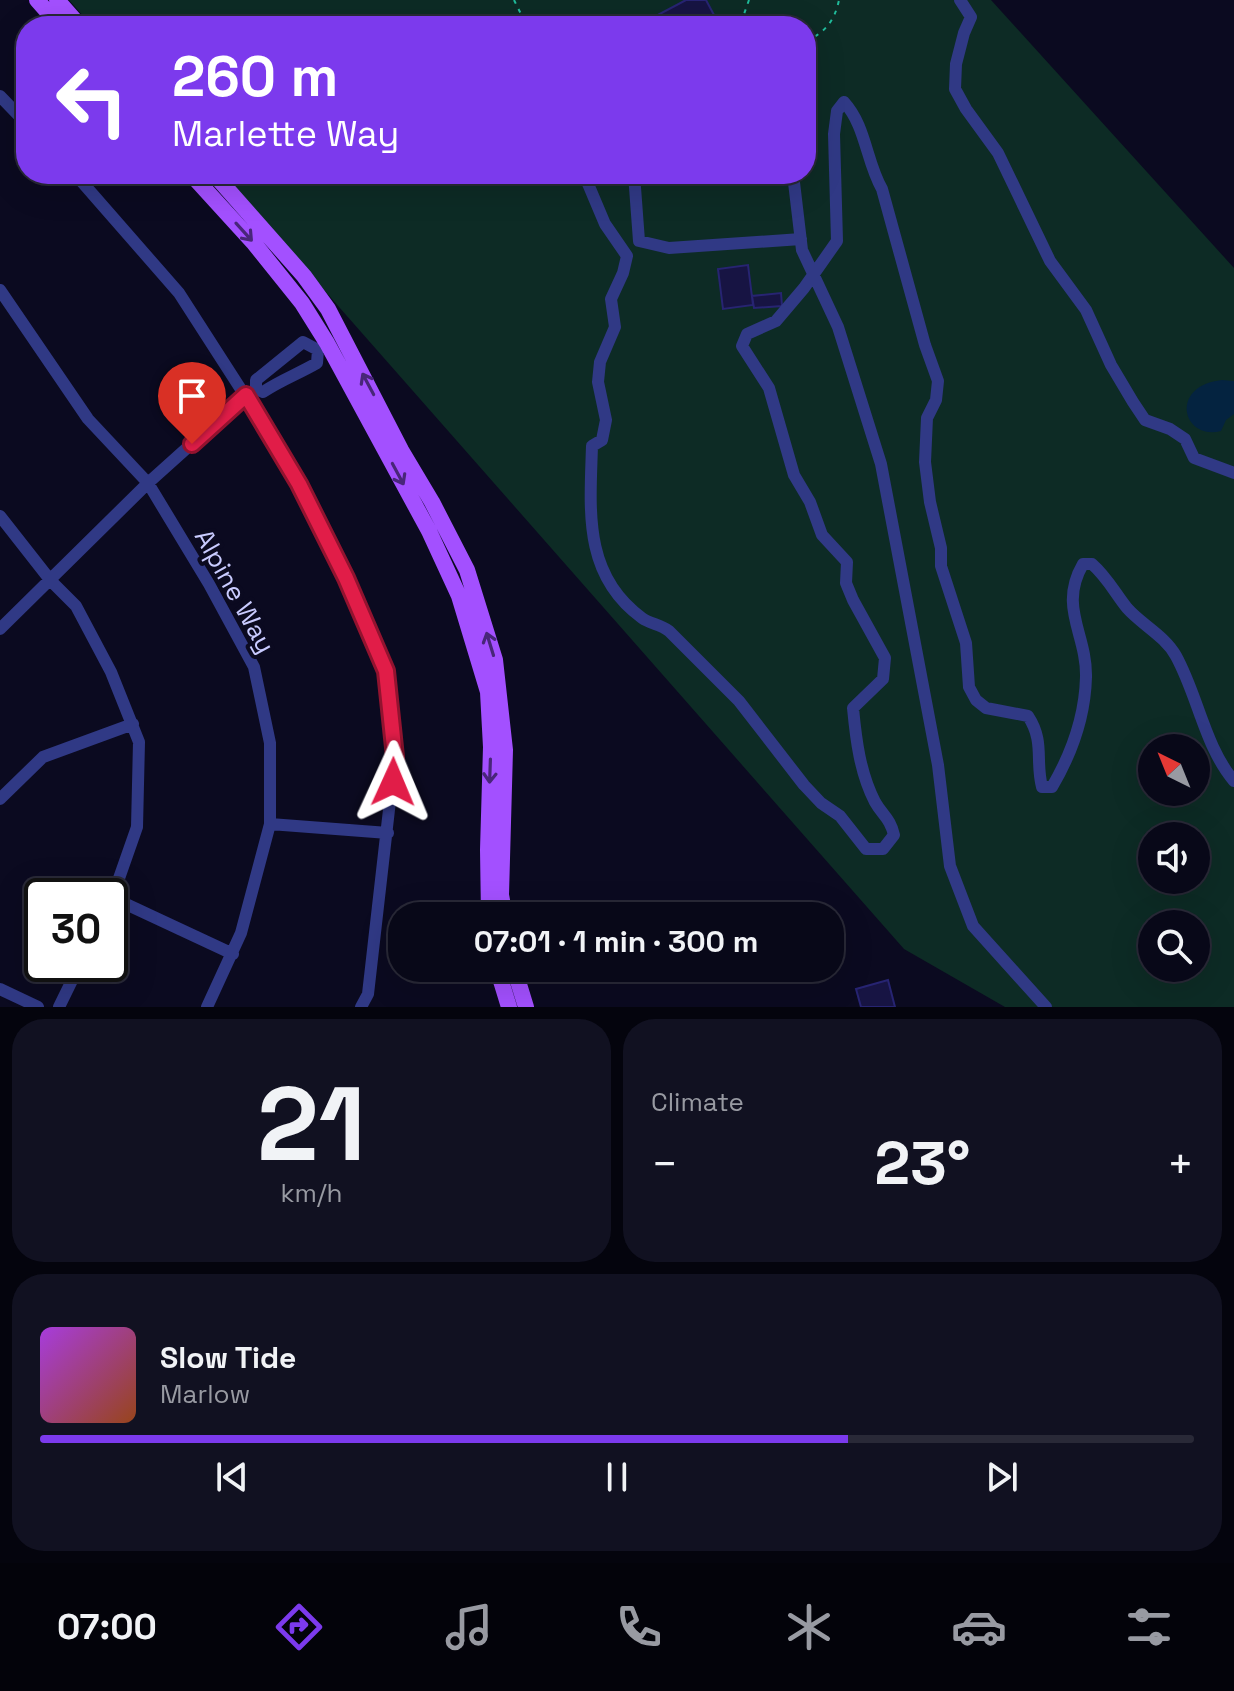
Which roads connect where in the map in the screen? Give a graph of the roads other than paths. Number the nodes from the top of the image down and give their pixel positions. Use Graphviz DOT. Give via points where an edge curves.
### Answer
graph roads {
  1 [pos="37,0"];
  2 [pos="57,0"];
  3 [pos="960,0"];
  4 [pos="51,16"];
  5 [pos="71,16"];
  6 [pos="0,96"];
  7 [pos="16,113"];
  8 [pos="84,184"];
  9 [pos="200,184"];
  10 [pos="223,184"];
  11 [pos="588,184"];
  12 [pos="635,184"];
  13 [pos="794,184"];
  14 [pos="801,239"];
  15 [pos="814,275"];
  16 [pos="0,290"];
  17 [pos="329,343"];
  18 [pos="276,365"];
  19 [pos="284,377"];
  20 [pos="251,392"];
  21 [pos="1234,473"];
  22 [pos="148,483"];
  23 [pos="0,516"];
  24 [pos="51,581"];
  25 [pos="0,629"];
  26 [pos="133,724"];
  27 [pos="1234,781"];
  28 [pos="0,799"];
  29 [pos="270,824"];
  30 [pos="388,833"];
  31 [pos="120,878"];
  32 [pos="489,902"];
  33 [pos="502,902"];
  34 [pos="128,908"];
  35 [pos="233,954"];
  36 [pos="71,982"];
  37 [pos="501,982"];
  38 [pos="518,982"];
  39 [pos="0,989"];
  40 [pos="38,1007"];
  41 [pos="59,1007"];
  42 [pos="207,1007"];
  43 [pos="361,1007"];
  44 [pos="509,1007"];
  45 [pos="526,1007"];
  46 [pos="1046,1007"];
  1 -- 4 [label="main road"];
  2 -- 5 [label="main road"];
  3 -- 21 [label="street" via="971,17 956,64 955,89 998,153 1050,261 1086,310 1145,420 1185,439 1194,458"];
  6 -- 7 [label="street"];
  8 -- 20 [label="street" via="179,293"];
  9 -- 17 [label="main road, one-way" via="253,242"];
  10 -- 17 [label="main road" via="328,309"];
  11 -- 15 [label="street" via="605,224 627,256 611,299 615,327 600,362 598,382 606,420 602,440 592,446 593,545 606,578 628,606 669,631 739,701 804,785 840,816 866,849 883,849 894,835 862,769 853,708 883,679 885,658 846,583 847,562 822,535 794,475 769,388 742,346 747,334 776,321"];
  12 -- 14 [label="street" via="639,241 669,248"];
  13 -- 14 [label="street"];
  14 -- 15 [label="street"];
  15 -- 27 [label="street" via="837,241 834,134 844,102 854,113 882,189 938,381 925,438 930,502 976,700 986,708 1028,716 1040,748 1042,787 1052,787 1076,737 1083,705 1086,674 1071,604 1074,579 1083,564 1092,564 1176,656 1220,764"];
  15 -- 46 [label="street" via="838,327 881,464 938,765 950,866 973,926"];
  16 -- 22 [label="street, Alpine Way" via="88,419"];
  17 -- 18 [label="street" via="303,342"];
  17 -- 19 [label="street" via="317,363"];
  17 -- 32 [label="main road, one-way" via="459,596 488,692"];
  33 -- 17 [label="main road, one-way" via="505,750 495,660 467,570 432,502"];
  18 -- 19 [label="street"];
  18 -- 20 [label="street" via="256,380"];
  19 -- 20 [label="street" via="263,392"];
  20 -- 22 [label="street"];
  20 -- 30 [label="street" via="346,578 386,671 395,757"];
  22 -- 24 [label="street"];
  22 -- 29 [label="street, Alpine Way" via="254,667 270,743"];
  23 -- 24 [label="street"];
  24 -- 25 [label="street"];
  24 -- 26 [label="street" via="76,606"];
  26 -- 28 [label="street" via="43,757"];
  26 -- 31 [label="street" via="139,742 137,827"];
  29 -- 30 [label="street"];
  29 -- 35 [label="street, Alpine Way"];
  30 -- 43 [label="street" via="368,994"];
  34 -- 35 [label="street"];
  35 -- 42 [label="street, Alpine Way"];
  36 -- 41 [label="street"];
  37 -- 44 [label="main road"];
  38 -- 45 [label="main road"];
  39 -- 40 [label="street"];
}
